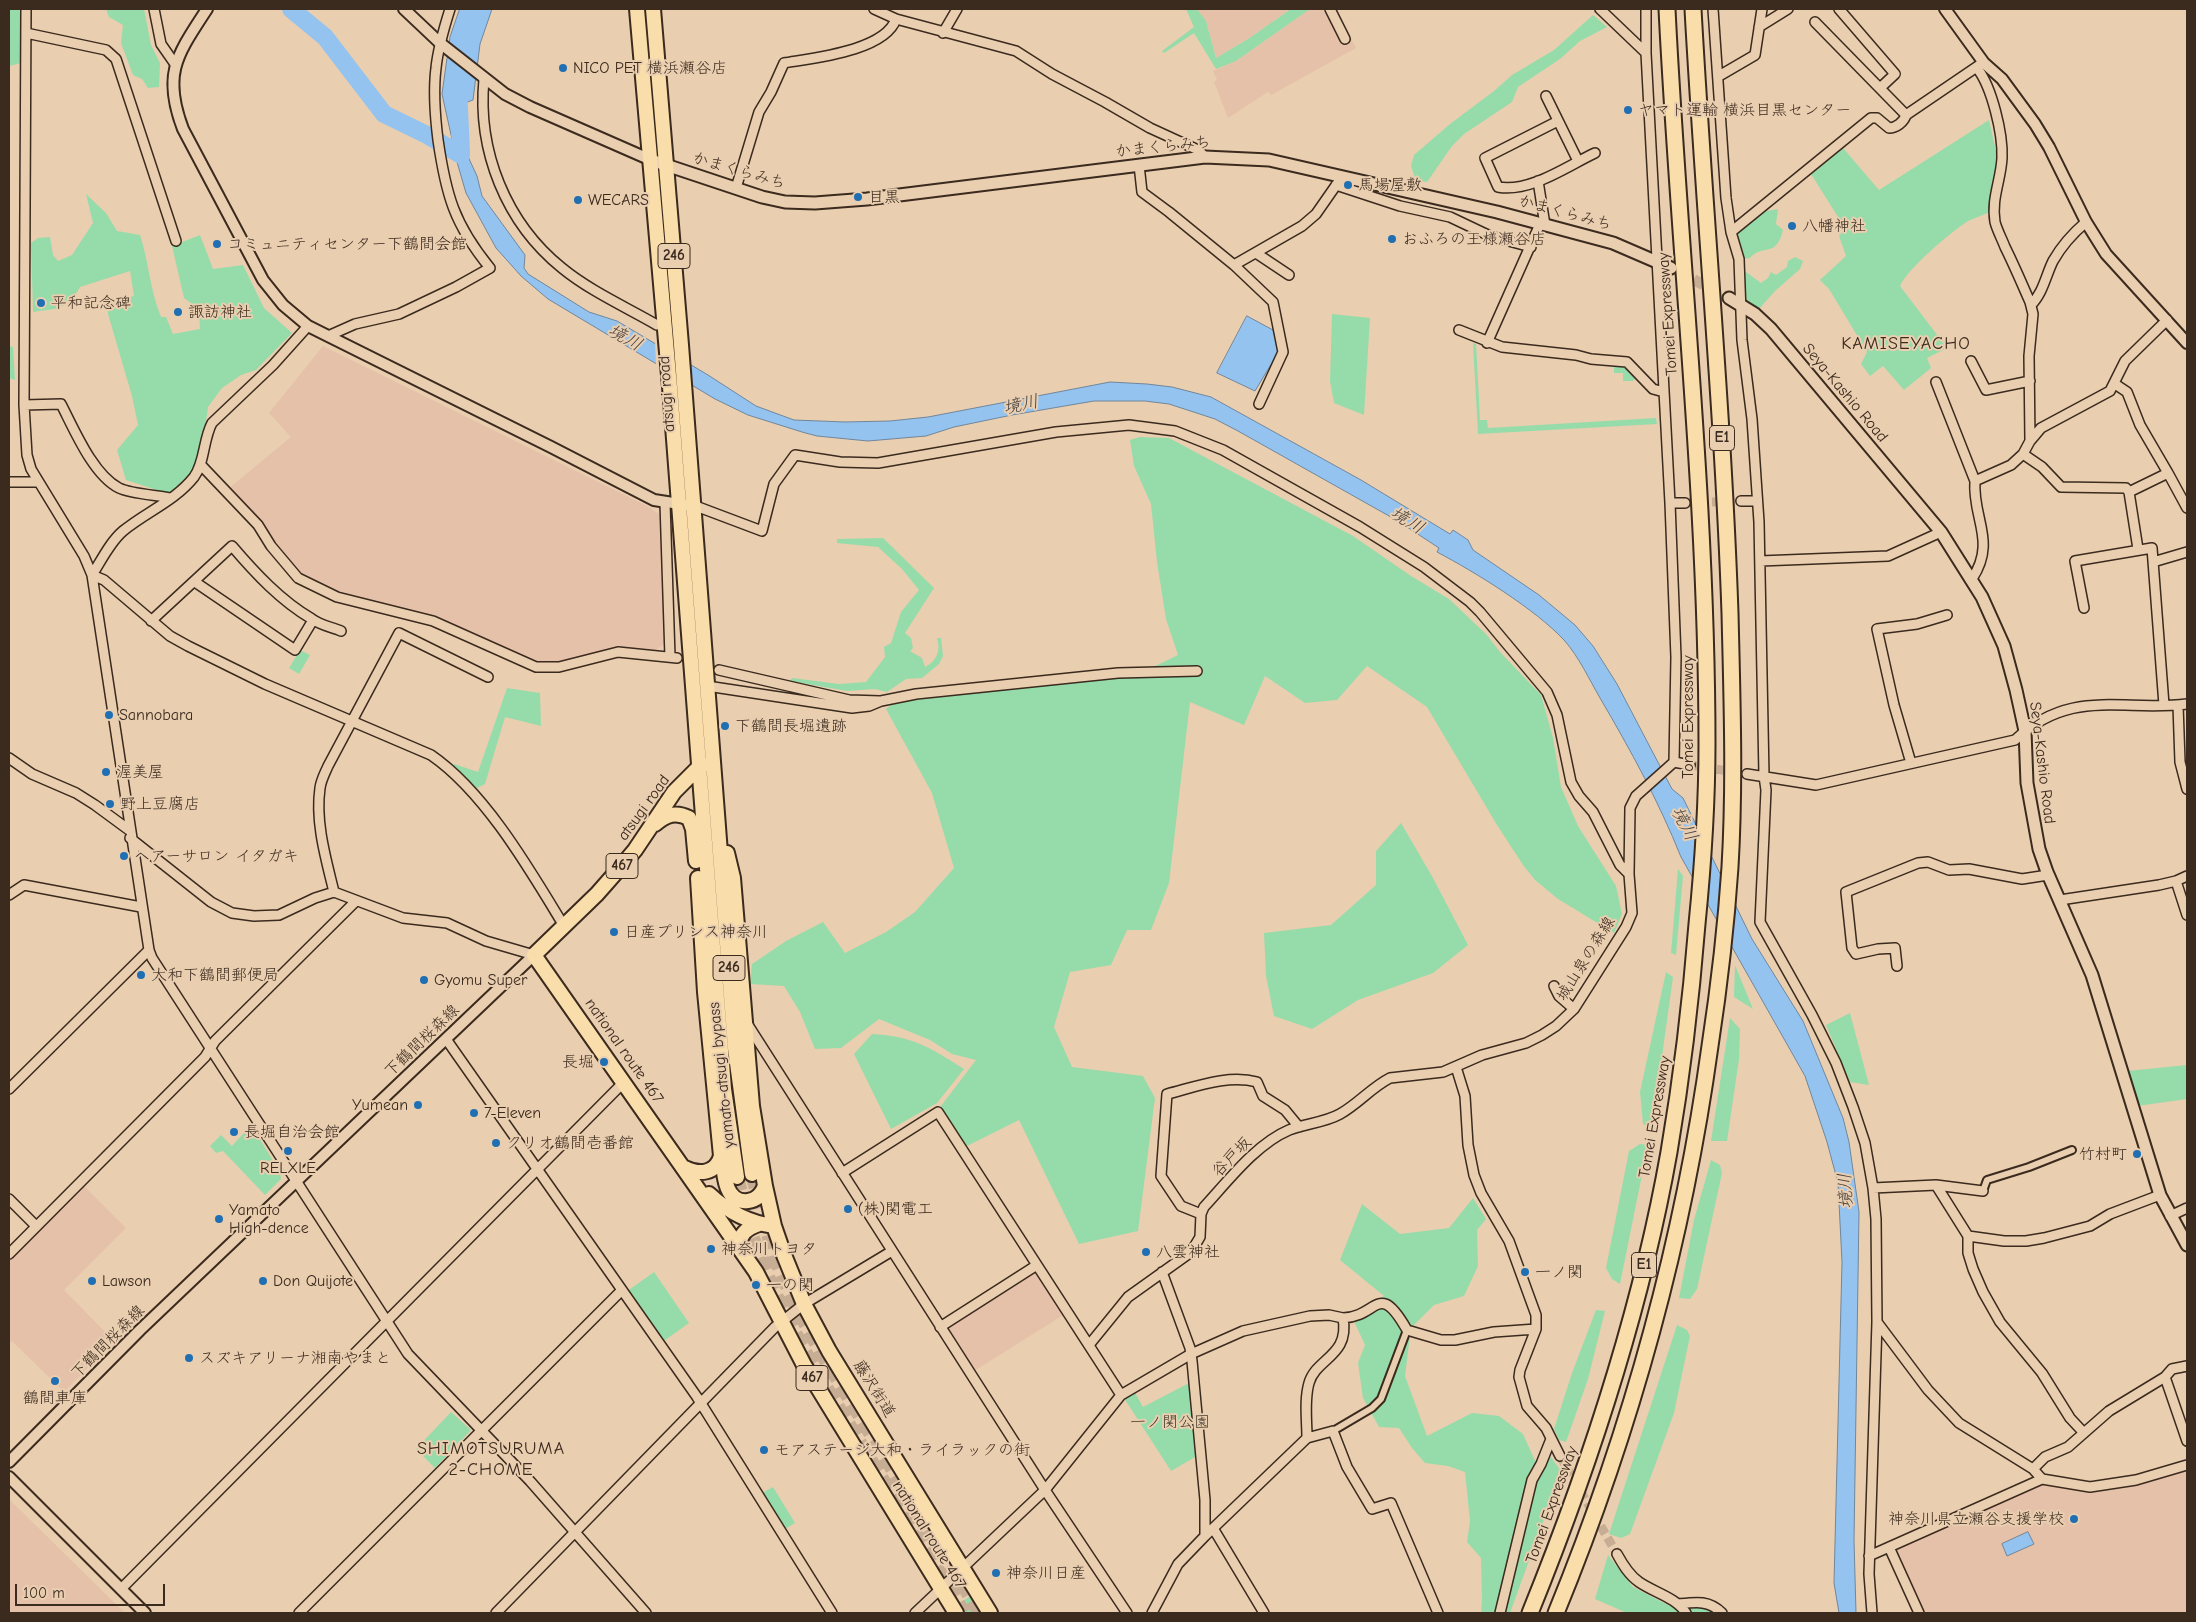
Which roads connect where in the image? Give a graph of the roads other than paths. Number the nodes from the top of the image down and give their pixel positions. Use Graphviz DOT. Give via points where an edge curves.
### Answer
graph roads {
  1 [pos="26,9"];
  2 [pos="154,9"];
  3 [pos="207,9"];
  4 [pos="404,9"];
  5 [pos="450,9"];
  6 [pos="628,9"];
  7 [pos="637,9"];
  8 [pos="653,9"];
  9 [pos="662,9"];
  10 [pos="874,9"];
  11 [pos="957,9"];
  12 [pos="1330,9"];
  13 [pos="1600,9"];
  14 [pos="1646,9"];
  15 [pos="1667,9"];
  16 [pos="1693,9"];
  17 [pos="1713,9"];
  18 [pos="1762,9"];
  19 [pos="1788,9"];
  20 [pos="1839,9"];
  21 [pos="1945,9"];
  22 [pos="896,19"];
  23 [pos="1815,22"];
  24 [pos="1759,27"];
  25 [pos="26,33"];
  26 [pos="943,33"];
  27 [pos="1345,39"];
  28 [pos="442,44"];
  29 [pos="1646,52"];
  30 [pos="175,64"];
  31 [pos="1980,65"];
  32 [pos="1718,76"];
  33 [pos="482,78"];
  34 [pos="1880,88"];
  35 [pos="1546,96"];
  36 [pos="662,108"];
  37 [pos="648,109"];
  38 [pos="1906,115"];
  39 [pos="1558,121"];
  40 [pos="1595,153"];
  41 [pos="1205,157"];
  42 [pos="651,160"];
  43 [pos="1578,161"];
  44 [pos="1138,165"];
  45 [pos="667,166"];
  46 [pos="1339,180"];
  47 [pos="1538,181"];
  48 [pos="736,188"];
  49 [pos="2086,222"];
  50 [pos="1543,224"];
  51 [pos="1731,232"];
  52 [pos="176,241"];
  53 [pos="1531,247"];
  54 [pos="1256,253"];
  55 [pos="1658,262"];
  56 [pos="1234,265"];
  57 [pos="1671,268"];
  58 [pos="1289,275"];
  59 [pos="1729,298"];
  60 [pos="1742,304"];
  61 [pos="2030,305"];
  62 [pos="2167,320"];
  63 [pos="657,325"];
  64 [pos="308,326"];
  65 [pos="1459,330"];
  66 [pos="328,336"];
  67 [pos="1487,343"];
  68 [pos="2187,343"];
  69 [pos="1971,361"];
  70 [pos="2030,381"];
  71 [pos="1936,382"];
  72 [pos="2115,384"];
  73 [pos="1664,392"];
  74 [pos="1259,404"];
  75 [pos="24,405"];
  76 [pos="2030,441"];
  77 [pos="2023,454"];
  78 [pos="200,464"];
  79 [pos="2168,472"];
  80 [pos="1975,481"];
  81 [pos="9,482"];
  82 [pos="38,482"];
  83 [pos="2129,492"];
  84 [pos="172,498"];
  85 [pos="1741,501"];
  86 [pos="1757,501"];
  87 [pos="1686,502"];
  88 [pos="1670,503"];
  89 [pos="672,504"];
  90 [pos="693,505"];
  91 [pos="2187,508"];
  92 [pos="1941,532"];
  93 [pos="2138,549"];
  94 [pos="2187,552"];
  95 [pos="1760,561"];
  96 [pos="2153,562"];
  97 [pos="92,575"];
  98 [pos="1972,579"];
  99 [pos="195,582"];
  100 [pos="2084,608"];
  101 [pos="1947,615"];
  102 [pos="313,620"];
  103 [pos="152,621"];
  104 [pos="341,631"];
  105 [pos="1896,666"];
  106 [pos="1885,668"];
  107 [pos="718,670"];
  108 [pos="1197,671"];
  109 [pos="488,677"];
  110 [pos="707,686"];
  111 [pos="881,701"];
  112 [pos="2183,704"];
  113 [pos="2164,705"];
  114 [pos="352,722"];
  115 [pos="2025,731"];
  116 [pos="9,758"];
  117 [pos="713,762"];
  118 [pos="1674,762"];
  119 [pos="1911,763"];
  120 [pos="1690,765"];
  121 [pos="699,767"];
  122 [pos="1747,774"];
  123 [pos="1764,776"];
  124 [pos="2187,789"];
  125 [pos="716,804"];
  126 [pos="651,826"];
  127 [pos="698,827"];
  128 [pos="130,834"];
  129 [pos="701,861"];
  130 [pos="1629,874"];
  131 [pos="2048,875"];
  132 [pos="2187,876"];
  133 [pos="2176,881"];
  134 [pos="334,892"];
  135 [pos="9,895"];
  136 [pos="2060,900"];
  137 [pos="356,901"];
  138 [pos="141,907"];
  139 [pos="2187,915"];
  140 [pos="564,926"];
  141 [pos="149,950"];
  142 [pos="534,955"];
  143 [pos="1898,966"];
  144 [pos="1554,986"];
  145 [pos="1574,1009"];
  146 [pos="744,1018"];
  147 [pos="446,1039"];
  148 [pos="210,1048"];
  149 [pos="1456,1067"];
  150 [pos="624,1082"];
  151 [pos="9,1089"];
  152 [pos="1300,1127"];
  153 [pos="721,1147"];
  154 [pos="2072,1150"];
  155 [pos="685,1168"];
  156 [pos="537,1170"];
  157 [pos="842,1173"];
  158 [pos="752,1174"];
  159 [pos="737,1177"];
  160 [pos="297,1181"];
  161 [pos="1936,1185"];
  162 [pos="765,1186"];
  163 [pos="1873,1188"];
  164 [pos="1984,1191"];
  165 [pos="2160,1195"];
  166 [pos="9,1199"];
  167 [pos="2187,1208"];
  168 [pos="1201,1214"];
  169 [pos="2170,1216"];
  170 [pos="759,1224"];
  171 [pos="36,1226"];
  172 [pos="774,1226"];
  173 [pos="1968,1236"];
  174 [pos="2187,1245"];
  175 [pos="740,1249"];
  176 [pos="892,1251"];
  177 [pos="9,1254"];
  178 [pos="1037,1265"];
  179 [pos="1162,1272"];
  180 [pos="622,1290"];
  181 [pos="804,1304"];
  182 [pos="1343,1318"];
  183 [pos="387,1321"];
  184 [pos="1877,1322"];
  185 [pos="781,1323"];
  186 [pos="940,1327"];
  187 [pos="1536,1329"];
  188 [pos="1407,1330"];
  189 [pos="1089,1345"];
  190 [pos="1191,1354"];
  191 [pos="2187,1366"];
  192 [pos="2165,1377"];
  193 [pos="1122,1395"];
  194 [pos="701,1403"];
  195 [pos="481,1430"];
  196 [pos="1333,1431"];
  197 [pos="2084,1433"];
  198 [pos="1306,1438"];
  199 [pos="1551,1439"];
  200 [pos="2187,1441"];
  201 [pos="1560,1456"];
  202 [pos="9,1462"];
  203 [pos="2187,1466"];
  204 [pos="2032,1469"];
  205 [pos="9,1477"];
  206 [pos="2042,1479"];
  207 [pos="1045,1490"];
  208 [pos="1214,1528"];
  209 [pos="575,1533"];
  210 [pos="1205,1536"];
  211 [pos="1890,1547"];
  212 [pos="1617,1554"];
  213 [pos="1869,1556"];
  214 [pos="963,1568"];
  215 [pos="941,1589"];
  216 [pos="121,1590"];
  217 [pos="1679,1604"];
  218 [pos="145,1613"];
  219 [pos="299,1613"];
  220 [pos="496,1613"];
  221 [pos="646,1613"];
  222 [pos="832,1613"];
  223 [pos="915,1613"];
  224 [pos="956,1613"];
  225 [pos="990,1613"];
  226 [pos="1127,1613"];
  227 [pos="1152,1613"];
  228 [pos="1264,1613"];
  229 [pos="1438,1613"];
  230 [pos="1500,1613"];
  231 [pos="1530,1613"];
  232 [pos="1556,1613"];
  233 [pos="1686,1613"];
  234 [pos="1722,1613"];
  235 [pos="1872,1613"];
  236 [pos="1920,1613"];
  1 -- 25 [label="street"];
  2 -- 30 [label="street" via="160,44"];
  3 -- 30 [label="street"];
  4 -- 28 [label="street"];
  5 -- 28 [label="street"];
  6 -- 37 [label="highway, 246"];
  7 -- 37 [label="highway, atsugi road / 246"];
  8 -- 36 [label="highway, atsugi road / 246"];
  9 -- 36 [label="highway, 246"];
  10 -- 22 [label="street"];
  11 -- 26 [label="street"];
  12 -- 27 [label="street"];
  13 -- 29 [label="street"];
  14 -- 29 [label="street"];
  15 -- 231 [label="highway, Tomei Expressway / E1" via="1706,642 1705,827 1699,903 1678,1094 1668,1156 1638,1289 1587,1464"];
  16 -- 232 [label="highway, E1" via="1727,510 1733,740 1730,868 1723,943 1692,1162 1663,1295 1611,1472"];
  17 -- 32 [label="street"];
  18 -- 24 [label="street"];
  19 -- 24 [label="street"];
  20 -- 34 [label="street" via="1895,74"];
  21 -- 31 [label="street"];
  22 -- 26 [label="street"];
  22 -- 48 [label="street" via="893,27 867,45 834,55 784,63 759,112"];
  23 -- 34 [label="street"];
  24 -- 32 [label="street" via="1755,55"];
  25 -- 52 [label="street" via="106,50 116,58"];
  25 -- 75 [label="street"];
  26 -- 41 [label="street" via="1016,51 1150,128 1198,150"];
  28 -- 33 [label="street"];
  28 -- 66 [label="street" via="436,66 434,98 444,184 474,248 490,268 399,314 355,324"];
  29 -- 55 [label="street"];
  30 -- 64 [label="street" via="174,103 183,130 264,280 283,305"];
  31 -- 38 [label="street"];
  31 -- 49 [label="street" via="2002,79 2035,124 2050,147"];
  31 -- 61 [label="street" via="1992,96 2002,145 1994,193 1996,224"];
  32 -- 51 [label="street"];
  33 -- 42 [label="street" via="530,107"];
  33 -- 63 [label="street" via="484,132 494,169 513,213 543,251 563,269"];
  34 -- 38 [label="street"];
  35 -- 39 [label="street"];
  36 -- 45 [label="highway, atsugi road / 246"];
  37 -- 42 [label="highway, atsugi road / 246"];
  38 -- 51 [label="street" via="1905,120 1894,128 1871,118"];
  39 -- 43 [label="street"];
  39 -- 47 [label="street" via="1485,158 1498,187 1509,189"];
  40 -- 43 [label="street"];
  41 -- 44 [label="main road, かまくらみち"];
  41 -- 46 [label="main road, かまくらみち" via="1269,160"];
  42 -- 45 [label="main road, かまくらみち"];
  42 -- 89 [label="highway, atsugi road / 246" via="670,388"];
  43 -- 47 [label="street"];
  44 -- 48 [label="main road, かまくらみち" via="842,202 785,202"];
  44 -- 56 [label="street" via="1142,192"];
  45 -- 48 [label="main road, かまくらみち"];
  45 -- 90 [label="highway, atsugi road / 246"];
  46 -- 50 [label="main road, かまくらみち"];
  46 -- 53 [label="street" via="1400,206 1450,217 1490,236"];
  46 -- 54 [label="street" via="1316,214"];
  47 -- 50 [label="street"];
  49 -- 61 [label="street" via="2062,245 2038,296"];
  49 -- 62 [label="street" via="2111,260"];
  50 -- 53 [label="street"];
  50 -- 55 [label="main road, かまくらみち" via="1614,243"];
  51 -- 60 [label="street" via="1739,259"];
  53 -- 67 [label="street"];
  54 -- 56 [label="street"];
  54 -- 58 [label="street"];
  55 -- 57 [label="main road, かまくらみち"];
  55 -- 73 [label="street"];
  56 -- 74 [label="street" via="1273,302 1283,352"];
  59 -- 60 [label="main road, Seya-Kashio Road"];
  60 -- 86 [label="street" via="1742,340 1752,419"];
  60 -- 92 [label="main road, Seya-Kashio Road" via="1771,329"];
  61 -- 70 [label="street" via="2033,314"];
  62 -- 68 [label="street"];
  62 -- 72 [label="street" via="2125,361"];
  64 -- 66 [label="street"];
  64 -- 78 [label="street" via="273,365 212,423"];
  65 -- 67 [label="street"];
  66 -- 89 [label="street" via="654,500"];
  67 -- 73 [label="street" via="1591,360 1627,362 1653,389"];
  69 -- 70 [label="street" via="1986,390"];
  70 -- 76 [label="street"];
  71 -- 80 [label="street"];
  72 -- 76 [label="street" via="2110,391 2040,428"];
  72 -- 79 [label="street" via="2127,392 2140,425"];
  73 -- 88 [label="street"];
  75 -- 82 [label="street" via="26,455"];
  75 -- 84 [label="street" via="60,404 88,455 108,481 120,489"];
  76 -- 77 [label="street"];
  77 -- 80 [label="street" via="2011,465"];
  77 -- 83 [label="street" via="2042,467 2061,487 2121,486"];
  78 -- 84 [label="street" via="196,475"];
  78 -- 89 [label="street" via="258,525 298,578 337,597 433,621 536,667 560,667 618,652 674,657"];
  79 -- 83 [label="street"];
  79 -- 91 [label="street"];
  80 -- 98 [label="street" via="1983,558"];
  81 -- 82 [label="street"];
  82 -- 97 [label="street" via="84,556"];
  83 -- 93 [label="street"];
  84 -- 97 [label="street" via="122,531"];
  85 -- 86 [label="street"];
  86 -- 95 [label="street"];
  87 -- 88 [label="street"];
  88 -- 118 [label="street" via="1676,657"];
  89 -- 90 [label="street"];
  89 -- 121 [label="highway, atsugi road / 246"];
  90 -- 110 [label="highway, atsugi road / 246"];
  90 -- 130 [label="street" via="762,531 774,484 795,455 840,462 878,462 1056,432 1128,425 1175,431 1223,450 1376,537 1424,567 1470,602 1547,692 1557,715 1571,782 1593,812 1620,865"];
  92 -- 95 [label="street" via="1888,556"];
  92 -- 98 [label="main road, Seya-Kashio Road"];
  93 -- 96 [label="street" via="2152,548"];
  93 -- 100 [label="street" via="2075,561"];
  94 -- 96 [label="street"];
  95 -- 123 [label="street"];
  96 -- 113 [label="street"];
  97 -- 103 [label="street" via="104,580"];
  97 -- 128 [label="street"];
  98 -- 115 [label="main road, Seya-Kashio Road" via="2004,646"];
  99 -- 102 [label="street" via="295,650"];
  99 -- 102 [label="street" via="232,546 287,602"];
  99 -- 103 [label="street"];
  101 -- 106 [label="street" via="1917,624 1877,629"];
  102 -- 104 [label="street"];
  103 -- 114 [label="street" via="188,646"];
  105 -- 106 [label="street"];
  106 -- 119 [label="street"];
  107 -- 111 [label="street" via="849,700"];
  108 -- 111 [label="street" via="1118,672"];
  109 -- 114 [label="street" via="400,633"];
  110 -- 111 [label="street" via="852,708"];
  110 -- 117 [label="highway, atsugi road / 246"];
  112 -- 113 [label="street"];
  112 -- 124 [label="street" via="2180,762"];
  113 -- 115 [label="street" via="2079,706"];
  114 -- 134 [label="street" via="320,787 325,857"];
  114 -- 140 [label="street" via="431,755 450,770 492,816"];
  115 -- 119 [label="street" via="2016,740"];
  115 -- 131 [label="main road, Seya-Kashio Road" via="2031,816"];
  116 -- 128 [label="street" via="32,774 89,801"];
  117 -- 121 [label="highway, atsugi road / 467"];
  117 -- 125 [label="highway, yamato-atsugi bypass / 246"];
  118 -- 120 [label="street"];
  118 -- 130 [label="street, 城山泉の森線" via="1636,796 1630,808"];
  119 -- 123 [label="street" via="1816,785"];
  121 -- 126 [label="highway, atsugi road / 467" via="674,792"];
  121 -- 127 [label="highway, yamato-atsugi bypass / 246"];
  122 -- 123 [label="street"];
  123 -- 163 [label="street" via="1760,922 1836,1063 1865,1143"];
  125 -- 146 [label="highway, 藤沢街道" via="733,878"];
  125 -- 158 [label="highway, yamato-atsugi bypass / 246" via="735,1048"];
  126 -- 127 [label="highway" via="663,817 677,814 689,818"];
  126 -- 140 [label="highway, atsugi road / 467" via="619,869"];
  127 -- 129 [label="highway, yamato-atsugi bypass / 246"];
  127 -- 129 [label="highway, 246"];
  128 -- 134 [label="street" via="211,902 232,913 279,915"];
  128 -- 138 [label="street"];
  129 -- 153 [label="highway, 246" via="712,1080"];
  129 -- 159 [label="highway, yamato-atsugi bypass / 246" via="724,1089"];
  130 -- 145 [label="street, 城山泉の森線" via="1632,913"];
  131 -- 136 [label="main road, Seya-Kashio Road"];
  131 -- 143 [label="street" via="2022,879 1969,869 1949,870 1928,862 1846,892 1852,948 1856,954 1895,948"];
  132 -- 133 [label="street"];
  133 -- 136 [label="street"];
  133 -- 139 [label="street"];
  134 -- 137 [label="street"];
  135 -- 138 [label="street" via="24,885"];
  136 -- 165 [label="main road, Seya-Kashio Road" via="2092,975"];
  137 -- 142 [label="street" via="403,918 448,923 486,941"];
  137 -- 148 [label="street"];
  138 -- 141 [label="street"];
  140 -- 142 [label="highway, atsugi road / 467"];
  141 -- 148 [label="street"];
  141 -- 151 [label="street"];
  142 -- 147 [label="street, 下鶴間桜森線"];
  142 -- 150 [label="highway, national route 467 / 467"];
  144 -- 145 [label="street" via="1558,996"];
  145 -- 149 [label="street, 城山泉の森線" via="1556,1026 1526,1043 1482,1055"];
  146 -- 157 [label="street"];
  146 -- 162 [label="highway, 藤沢街道" via="752,1106"];
  147 -- 156 [label="street"];
  147 -- 160 [label="street, 下鶴間桜森線"];
  148 -- 160 [label="street"];
  148 -- 171 [label="street"];
  149 -- 152 [label="street, 谷戸坂" via="1443,1072 1390,1078 1339,1115"];
  149 -- 187 [label="street" via="1465,1096 1468,1146 1474,1175 1509,1241 1536,1316"];
  150 -- 155 [label="highway, national route 467 / 467"];
  150 -- 156 [label="street"];
  152 -- 168 [label="street, 谷戸坂" via="1265,1143"];
  152 -- 168 [label="street" via="1285,1110 1263,1096 1257,1082 1246,1079 1167,1094 1161,1176 1181,1206"];
  153 -- 155 [label="highway" via="720,1160 709,1171 693,1172"];
  153 -- 162 [label="highway" via="729,1194 746,1201 753,1200"];
  154 -- 164 [label="street" via="1987,1180"];
  155 -- 170 [label="highway, national route 467 / 467" via="724,1207"];
  155 -- 175 [label="highway, national route 467 / 467"];
  156 -- 180 [label="street"];
  156 -- 183 [label="street"];
  157 -- 176 [label="street"];
  157 -- 178 [label="street" via="938,1112"];
  160 -- 183 [label="street"];
  160 -- 202 [label="street, 下鶴間桜森線" via="140,1330"];
  161 -- 163 [label="street"];
  161 -- 164 [label="street"];
  161 -- 173 [label="street"];
  162 -- 172 [label="highway, 藤沢街道"];
  163 -- 184 [label="street"];
  165 -- 169 [label="main road, Seya-Kashio Road"];
  165 -- 173 [label="street" via="2110,1214 2090,1226 2044,1238 2004,1241"];
  166 -- 171 [label="street"];
  167 -- 169 [label="street"];
  168 -- 179 [label="street" via="1196,1247"];
  169 -- 174 [label="main road, Seya-Kashio Road"];
  170 -- 172 [label="highway, national route 467 / 467"];
  170 -- 175 [label="highway" via="743,1232"];
  171 -- 177 [label="street"];
  172 -- 181 [label="highway, 藤沢街道 / 467"];
  173 -- 197 [label="street" via="1968,1253 1973,1269 1995,1313"];
  175 -- 185 [label="highway, national route 467 / 467" via="756,1272"];
  176 -- 181 [label="street"];
  176 -- 186 [label="street"];
  178 -- 186 [label="street"];
  178 -- 189 [label="street"];
  179 -- 189 [label="street" via="1128,1298"];
  179 -- 190 [label="street"];
  180 -- 194 [label="street"];
  180 -- 195 [label="street"];
  181 -- 185 [label="street"];
  181 -- 214 [label="highway, 藤沢街道 / 467"];
  182 -- 188 [label="street" via="1373,1306 1390,1305"];
  182 -- 190 [label="street" via="1329,1315 1284,1320 1243,1331"];
  182 -- 198 [label="street" via="1340,1346 1309,1383"];
  183 -- 195 [label="street" via="408,1354"];
  183 -- 216 [label="street"];
  184 -- 204 [label="street" via="1928,1390 1959,1423"];
  184 -- 213 [label="street"];
  185 -- 194 [label="street"];
  185 -- 215 [label="highway, national route 467 / 467"];
  186 -- 207 [label="street"];
  187 -- 188 [label="street" via="1494,1332 1455,1340 1441,1340"];
  187 -- 199 [label="street" via="1519,1377 1527,1406"];
  188 -- 196 [label="street" via="1381,1399"];
  189 -- 193 [label="street"];
  190 -- 193 [label="street"];
  190 -- 210 [label="street" via="1205,1500"];
  191 -- 192 [label="street" via="2172,1369"];
  192 -- 197 [label="street" via="2109,1411"];
  192 -- 200 [label="street"];
  193 -- 207 [label="street"];
  194 -- 209 [label="street"];
  194 -- 222 [label="street"];
  195 -- 209 [label="street"];
  195 -- 219 [label="street"];
  196 -- 198 [label="street"];
  196 -- 229 [label="street" via="1347,1467 1372,1509 1391,1503"];
  197 -- 204 [label="street"];
  198 -- 208 [label="street"];
  199 -- 201 [label="street"];
  199 -- 230 [label="street" via="1532,1480"];
  203 -- 206 [label="street" via="2136,1480 2090,1487"];
  204 -- 206 [label="street"];
  205 -- 216 [label="street"];
  206 -- 211 [label="street"];
  207 -- 214 [label="street"];
  207 -- 226 [label="street"];
  208 -- 210 [label="street"];
  208 -- 228 [label="street"];
  209 -- 220 [label="street"];
  209 -- 221 [label="street"];
  210 -- 227 [label="street" via="1178,1564"];
  211 -- 213 [label="street"];
  211 -- 236 [label="street"];
  212 -- 217 [label="street" via="1629,1574"];
  213 -- 235 [label="street"];
  214 -- 215 [label="street"];
  214 -- 225 [label="highway, 藤沢街道 / 467"];
  215 -- 223 [label="street"];
  215 -- 224 [label="highway, national route 467 / 467"];
  216 -- 218 [label="street"];
  217 -- 233 [label="street"];
  217 -- 234 [label="street" via="1705,1602"];
}
